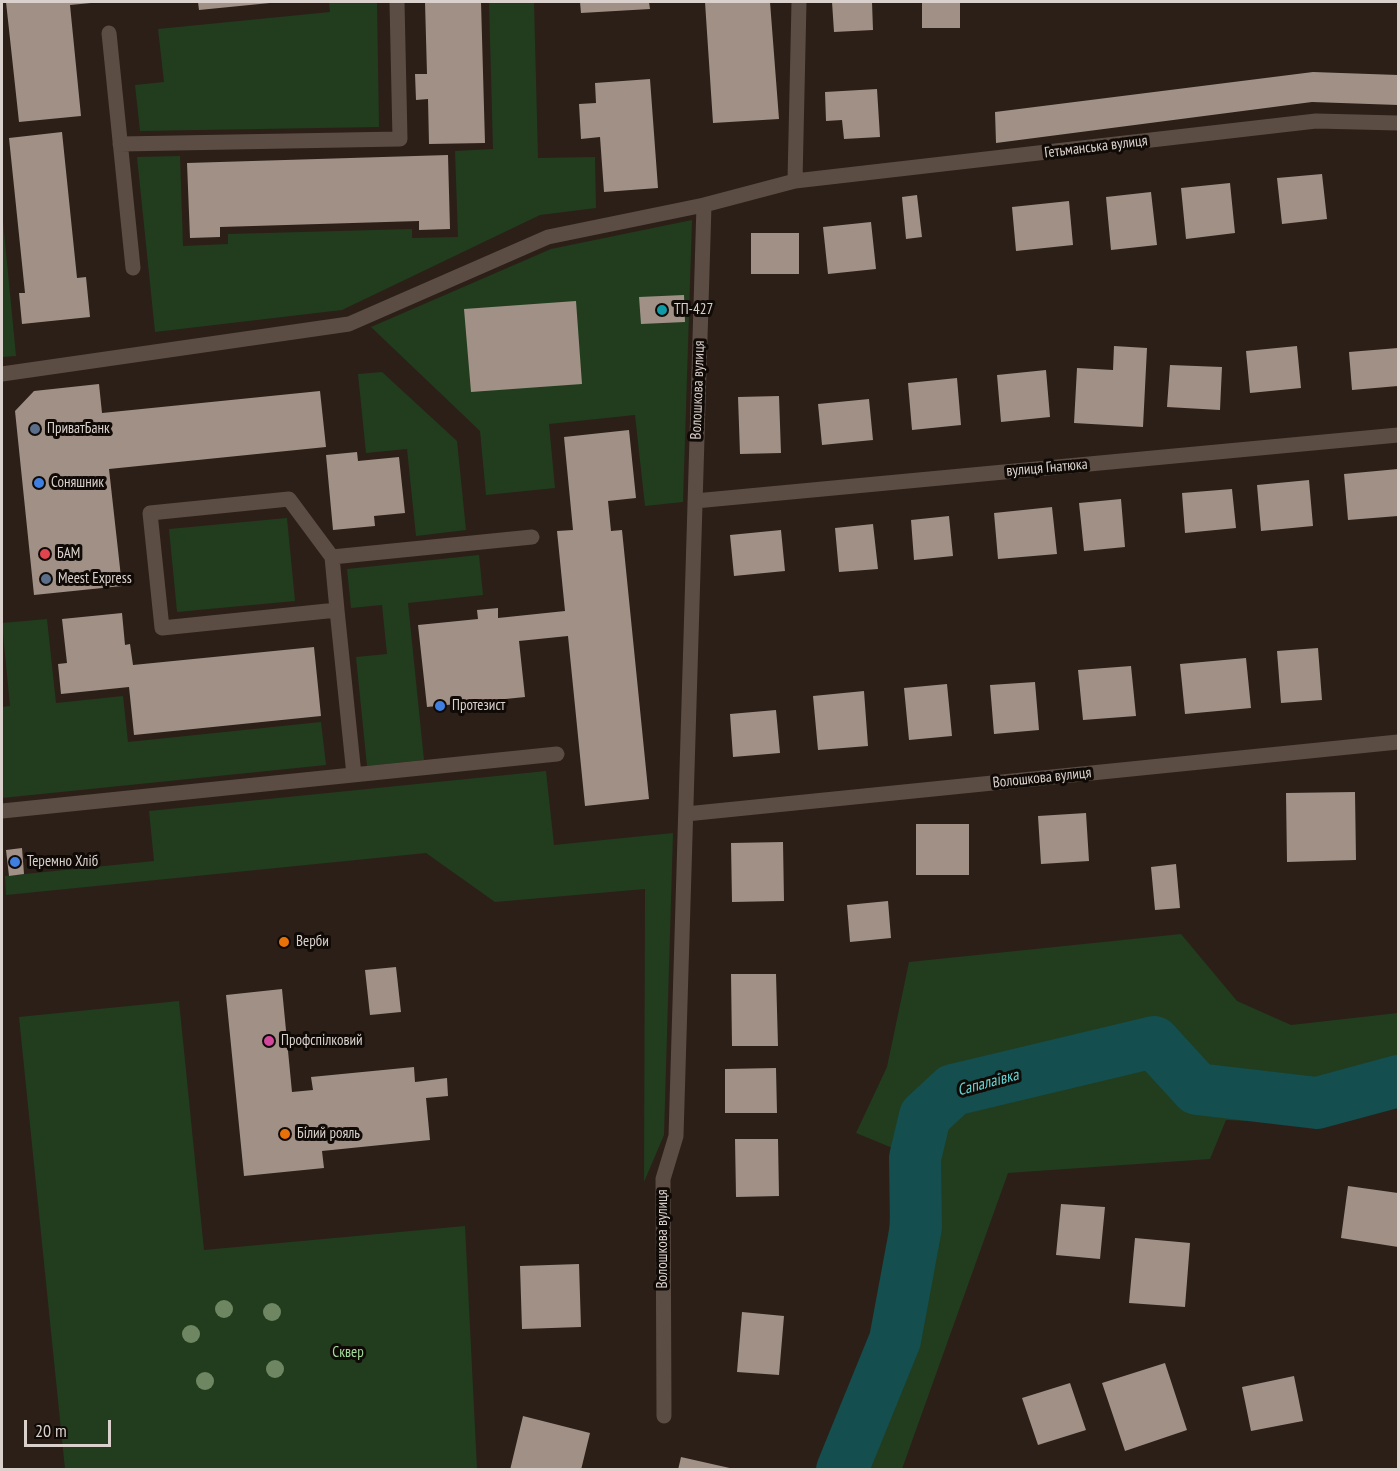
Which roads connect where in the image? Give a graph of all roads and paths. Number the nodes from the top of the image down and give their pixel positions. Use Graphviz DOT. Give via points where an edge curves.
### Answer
graph roads {
  1 [pos="397,2"];
  2 [pos="799,2"];
  3 [pos="109,33"];
  4 [pos="1398,123"];
  5 [pos="120,144"];
  6 [pos="795,181"];
  7 [pos="704,205"];
  8 [pos="133,268"];
  9 [pos="2,374"];
  10 [pos="1398,435"];
  11 [pos="695,501"];
  12 [pos="532,537"];
  13 [pos="332,557"];
  14 [pos="337,610"];
  15 [pos="1398,742"];
  16 [pos="557,754"];
  17 [pos="354,775"];
  18 [pos="2,811"];
  19 [pos="686,814"];
  20 [pos="664,1416"];
  1 -- 5 [label="street" via="400,139"];
  2 -- 6 [label="street"];
  3 -- 5 [label="street"];
  4 -- 6 [label="street, Гетьманська вулиця" via="1316,121"];
  5 -- 8 [label="street"];
  6 -- 7 [label="street"];
  7 -- 9 [label="street" via="548,237 349,324"];
  7 -- 11 [label="street, Волошкова вулиця"];
  10 -- 11 [label="street, вулиця Гнатюка"];
  11 -- 19 [label="street, Волошкова вулиця"];
  12 -- 13 [label="street"];
  13 -- 14 [label="street"];
  13 -- 14 [label="street" via="289,499 150,513 162,628"];
  14 -- 17 [label="street"];
  15 -- 19 [label="street, Волошкова вулиця"];
  16 -- 17 [label="street"];
  17 -- 18 [label="street"];
  19 -- 20 [label="street, Волошкова вулиця" via="676,1136 663,1179"];
}
